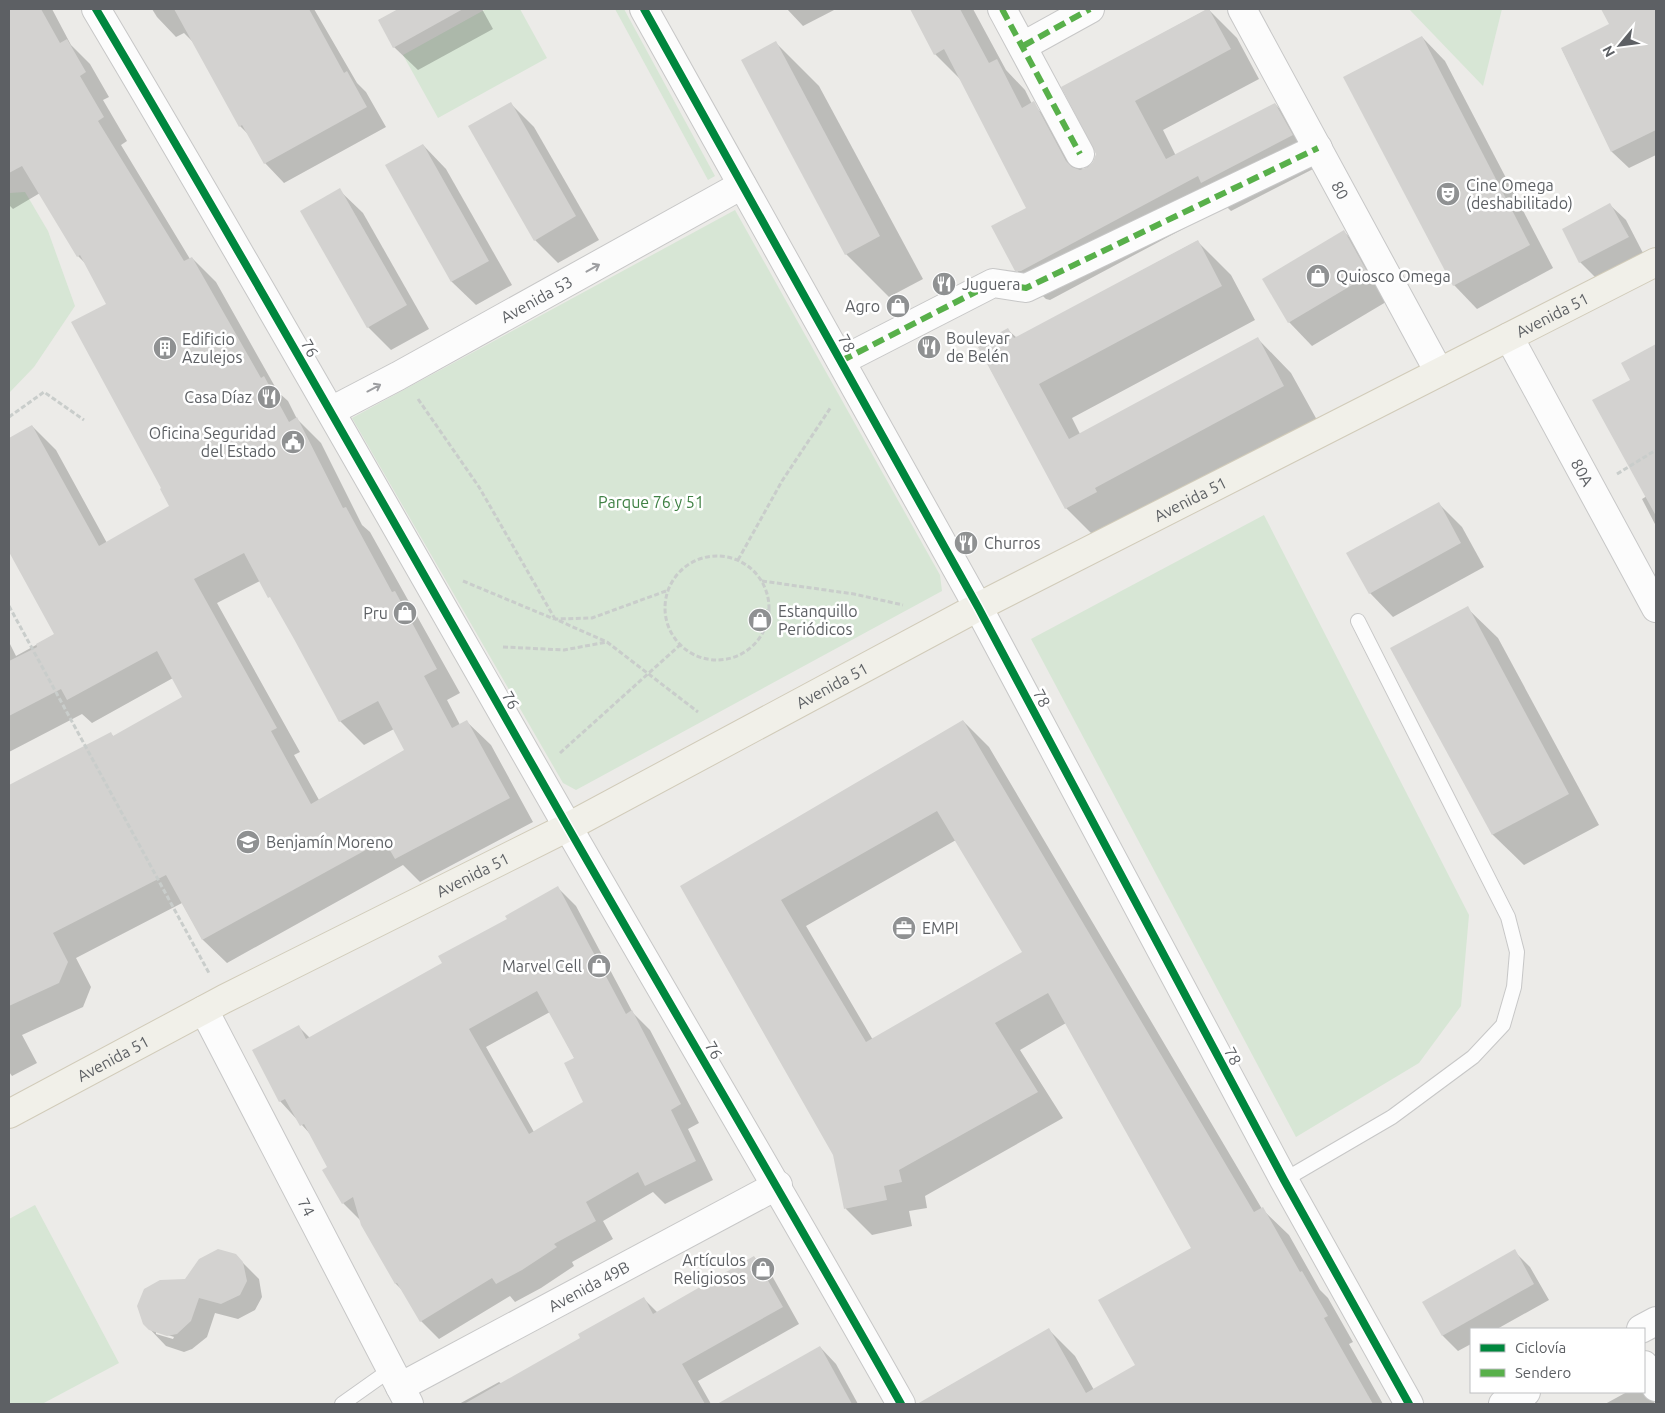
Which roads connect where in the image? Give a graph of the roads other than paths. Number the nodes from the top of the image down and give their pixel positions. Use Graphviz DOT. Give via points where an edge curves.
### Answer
graph roads {
  1 [pos="96,9"];
  2 [pos="644,9"];
  3 [pos="1002,9"];
  4 [pos="1090,9"];
  5 [pos="1242,9"];
  6 [pos="1023,46"];
  7 [pos="1318,148"];
  8 [pos="1080,154"];
  9 [pos="742,185"];
  10 [pos="1656,262"];
  11 [pos="1509,337"];
  12 [pos="841,361"];
  13 [pos="1440,372"];
  14 [pos="331,411"];
  15 [pos="978,607"];
  16 [pos="1656,608"];
  17 [pos="1358,621"];
  18 [pos="568,827"];
  19 [pos="214,1005"];
  20 [pos="9,1114"];
  21 [pos="1284,1180"];
  22 [pos="778,1185"];
  23 [pos="1656,1321"];
  24 [pos="1643,1328"];
  25 [pos="1645,1367"];
  26 [pos="400,1387"];
  27 [pos="1656,1387"];
  28 [pos="1524,1393"];
  29 [pos="342,1404"];
  30 [pos="901,1404"];
  31 [pos="1410,1404"];
  32 [pos="1503,1404"];
  1 -- 14 [label="street, 76" via="224,223"];
  2 -- 9 [label="street, 78"];
  3 -- 6 [label="street"];
  4 -- 6 [label="street"];
  5 -- 7 [label="street, 80"];
  6 -- 8 [label="street"];
  7 -- 12 [label="street" via="1026,288 993,283"];
  7 -- 13 [label="street, 80"];
  9 -- 12 [label="street, 78"];
  14 -- 9 [label="street, Avenida 53, one-way"];
  10 -- 11 [label="main road, Avenida 51"];
  11 -- 13 [label="main road, Avenida 51"];
  11 -- 16 [label="street, 80A"];
  12 -- 15 [label="street, 78"];
  13 -- 15 [label="main road, Avenida 51"];
  14 -- 18 [label="street, 76"];
  15 -- 18 [label="main road, Avenida 51"];
  15 -- 21 [label="street, 78"];
  17 -- 21 [label="lane" via="1508,917 1517,952 1514,987 1503,1025 1473,1057 1392,1117"];
  18 -- 19 [label="main road, Avenida 51"];
  18 -- 22 [label="street, 76"];
  19 -- 20 [label="main road, Avenida 51"];
  19 -- 26 [label="street, 74"];
  21 -- 31 [label="street, 78"];
  22 -- 26 [label="street, Avenida 49B"];
  22 -- 30 [label="street, 76"];
  23 -- 24 [label="street"];
  25 -- 27 [label="street"];
  26 -- 29 [label="lane"];
  28 -- 32 [label="street"];
}
